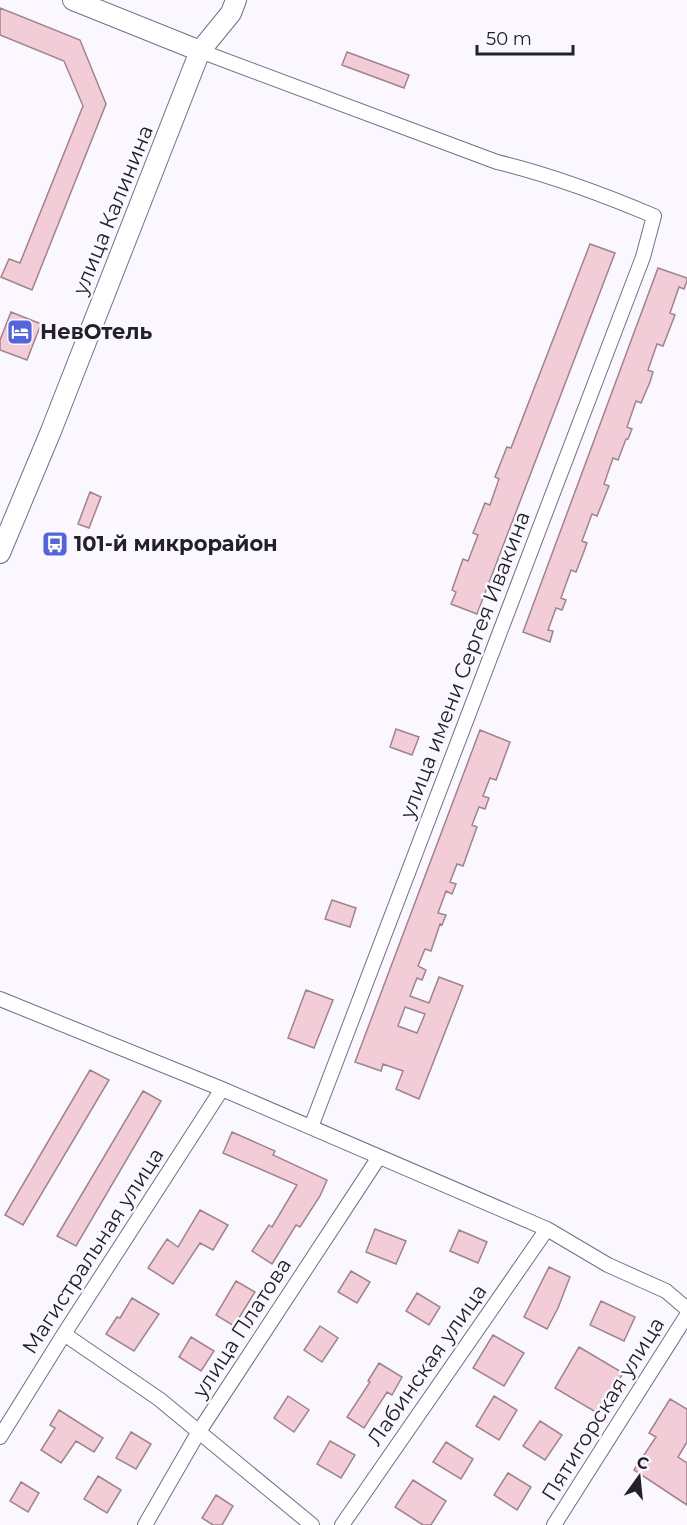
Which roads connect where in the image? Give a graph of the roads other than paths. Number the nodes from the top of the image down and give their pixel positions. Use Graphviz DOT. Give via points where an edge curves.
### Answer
graph roads {
  1 [pos="73,0"];
  2 [pos="236,0"];
  3 [pos="200,51"];
  4 [pos="0,553"];
  5 [pos="0,999"];
  6 [pos="222,1089"];
  7 [pos="311,1127"];
  8 [pos="379,1157"];
  9 [pos="547,1229"];
  10 [pos="687,1309"];
  11 [pos="687,1315"];
  12 [pos="64,1334"];
  13 [pos="198,1433"];
  14 [pos="0,1437"];
  15 [pos="145,1525"];
  16 [pos="312,1525"];
  17 [pos="342,1525"];
  18 [pos="554,1525"];
  1 -- 3 [label="main road"];
  2 -- 3 [label="main road, улица Калинина" via="231,13"];
  3 -- 4 [label="main road, улица Калинина"];
  3 -- 7 [label="street, улица имени Сергея Ивакина" via="497,162 597,192 654,216 643,257"];
  5 -- 6 [label="street"];
  6 -- 7 [label="street"];
  6 -- 12 [label="street, Магистральная улица"];
  7 -- 8 [label="street"];
  8 -- 9 [label="street"];
  8 -- 13 [label="street, улица Платова"];
  9 -- 10 [label="street" via="608,1265 666,1292"];
  9 -- 17 [label="street, Лабинская улица"];
  11 -- 18 [label="street, Пятигорская улица"];
  12 -- 13 [label="street" via="159,1399"];
  12 -- 14 [label="street, Магистральная улица"];
  13 -- 15 [label="street, улица Платова"];
  13 -- 16 [label="street"];
}
